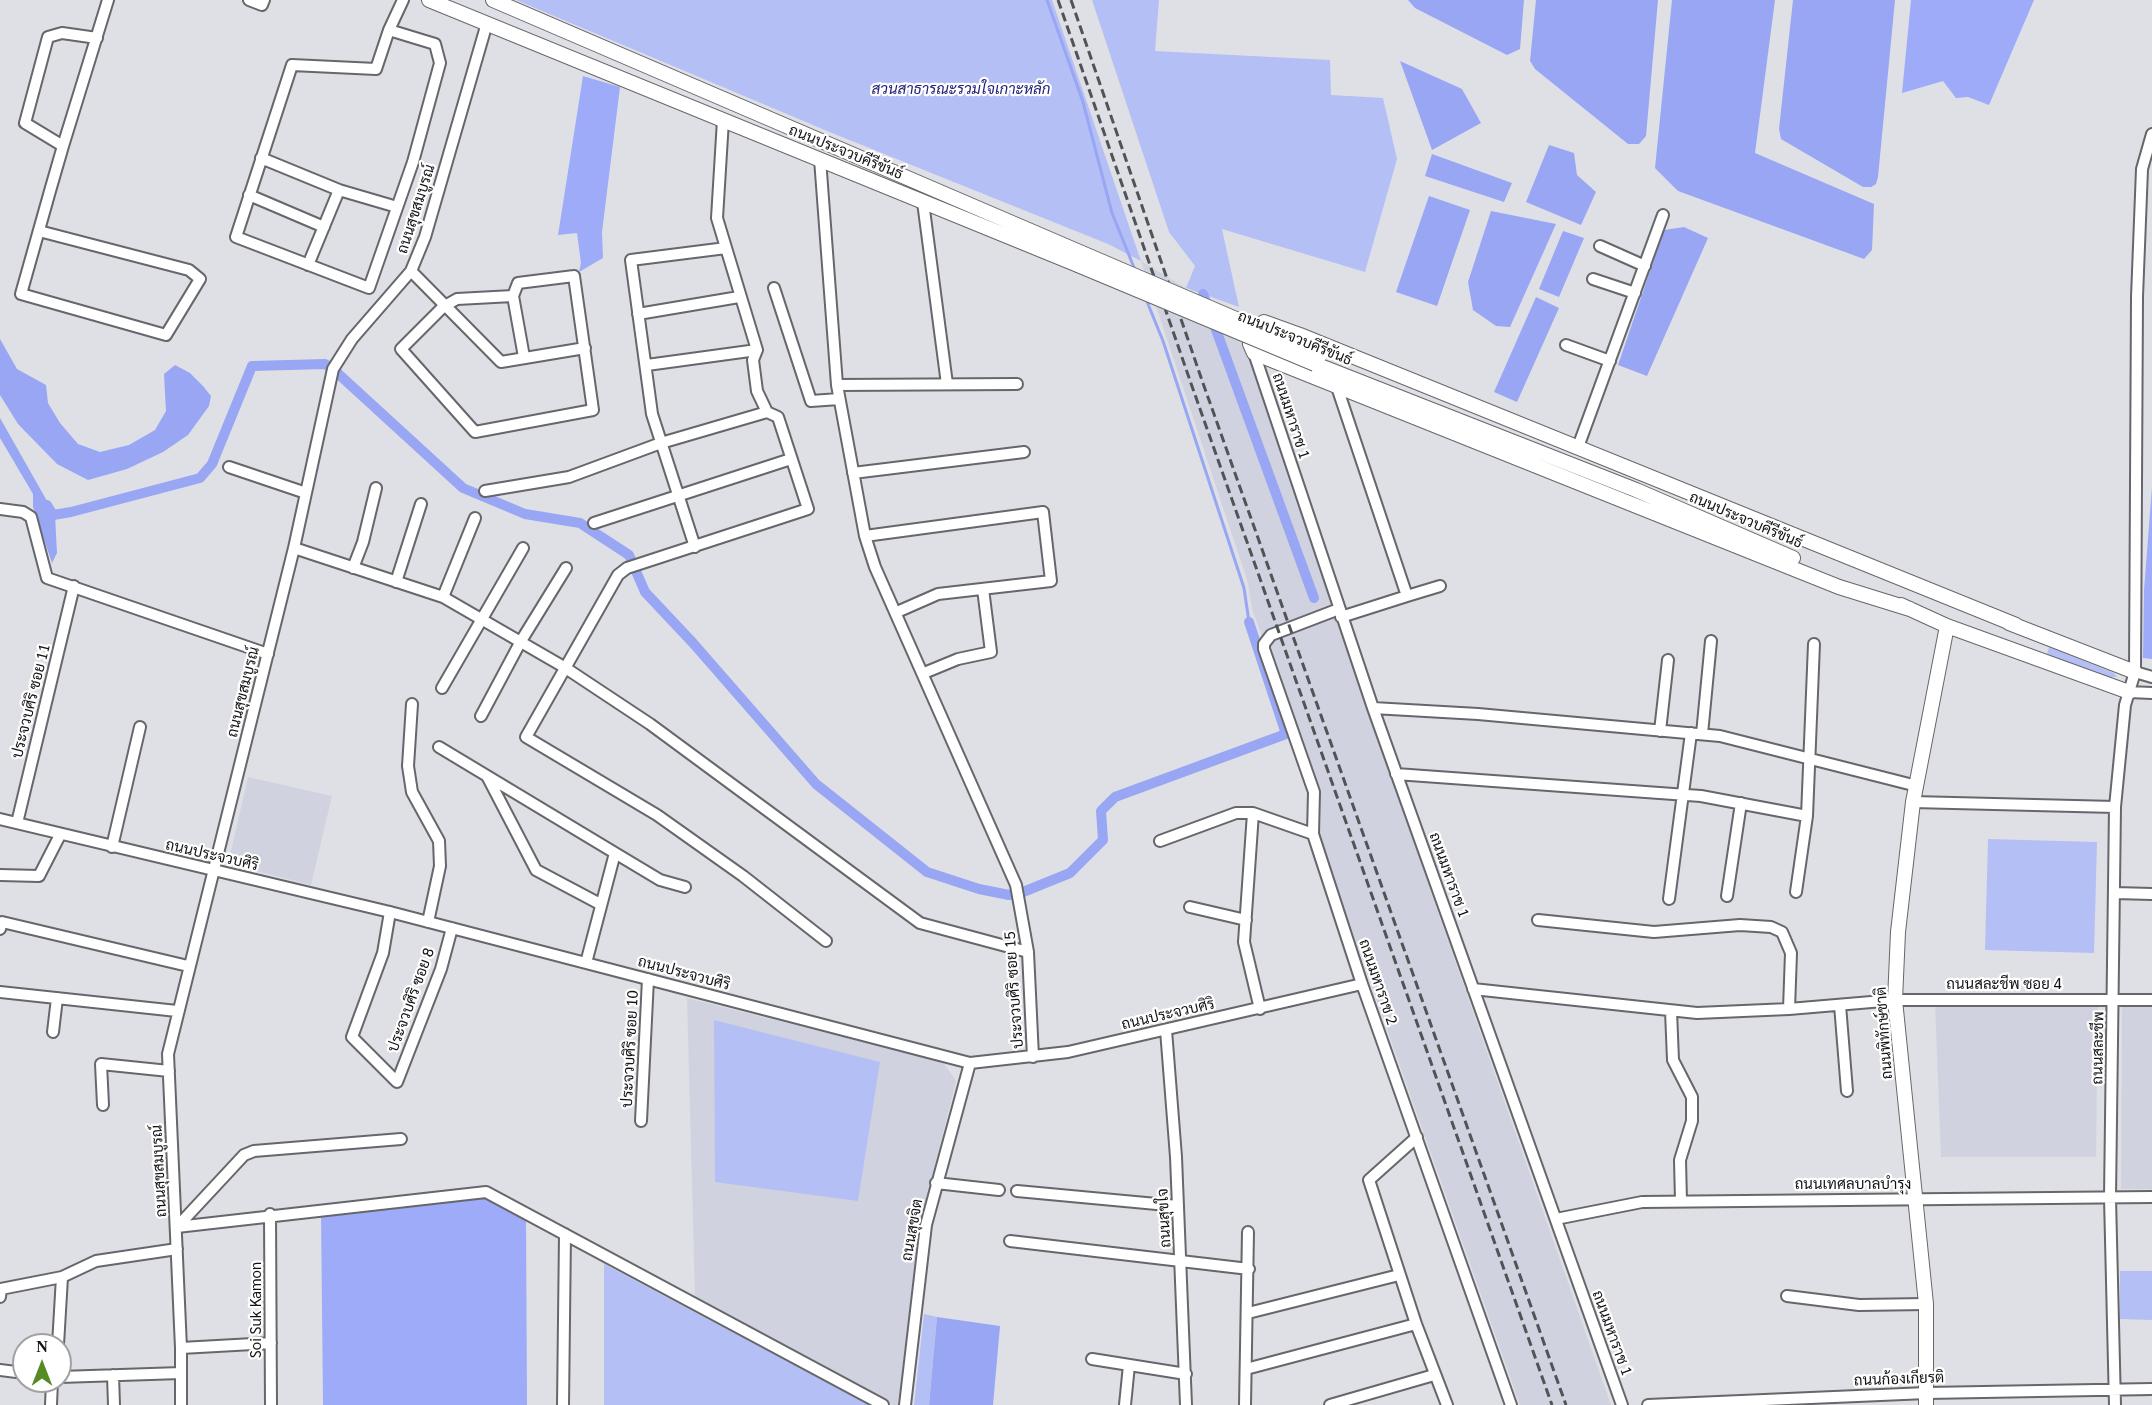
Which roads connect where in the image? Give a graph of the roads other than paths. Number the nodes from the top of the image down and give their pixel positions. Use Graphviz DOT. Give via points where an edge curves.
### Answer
graph roads {
  1 [pos="108,0"];
  2 [pos="249,0"];
  3 [pos="264,0"];
  4 [pos="403,0"];
  5 [pos="429,0"];
  6 [pos="493,0"];
  7 [pos="487,23"];
  8 [pos="389,30"];
  9 [pos="97,38"];
  10 [pos="723,120"];
  11 [pos="2152,134"];
  12 [pos="63,146"];
  13 [pos="261,158"];
  14 [pos="820,159"];
  15 [pos="339,190"];
  16 [pos="249,195"];
  17 [pos="923,202"];
  18 [pos="397,207"];
  19 [pos="1663,215"];
  20 [pos="324,226"];
  21 [pos="39,231"];
  22 [pos="1600,246"];
  23 [pos="726,248"];
  24 [pos="1080,259"];
  25 [pos="308,265"];
  26 [pos="1645,266"];
  27 [pos="411,271"];
  28 [pos="1593,279"];
  29 [pos="774,288"];
  30 [pos="1635,293"];
  31 [pos="513,296"];
  32 [pos="739,297"];
  33 [pos="443,307"];
  34 [pos="638,314"];
  35 [pos="1566,345"];
  36 [pos="585,348"];
  37 [pos="757,350"];
  38 [pos="1254,353"];
  39 [pos="524,357"];
  40 [pos="1317,360"];
  41 [pos="1610,361"];
  42 [pos="647,365"];
  43 [pos="947,384"];
  44 [pos="1017,384"];
  45 [pos="837,385"];
  46 [pos="1337,387"];
  47 [pos="839,399"];
  48 [pos="767,412"];
  49 [pos="661,443"];
  50 [pos="1578,447"];
  51 [pos="1024,452"];
  52 [pos="791,459"];
  53 [pos="229,467"];
  54 [pos="853,473"];
  55 [pos="375,488"];
  56 [pos="485,491"];
  57 [pos="306,493"];
  58 [pos="678,495"];
  59 [pos="421,504"];
  60 [pos="0,508"];
  61 [pos="475,518"];
  62 [pos="594,524"];
  63 [pos="866,536"];
  64 [pos="695,547"];
  65 [pos="294,548"];
  66 [pos="523,548"];
  67 [pos="353,568"];
  68 [pos="566,568"];
  69 [pos="396,582"];
  70 [pos="74,586"];
  71 [pos="1440,586"];
  72 [pos="983,589"];
  73 [pos="1407,596"];
  74 [pos="443,597"];
  75 [pos="1910,609"];
  76 [pos="897,612"];
  77 [pos="1340,613"];
  78 [pos="480,618"];
  79 [pos="2016,625"];
  80 [pos="1947,626"];
  81 [pos="2044,637"];
  82 [pos="521,641"];
  83 [pos="1711,641"];
  84 [pos="1814,644"];
  85 [pos="268,654"];
  86 [pos="1668,660"];
  87 [pos="2038,660"];
  88 [pos="564,667"];
  89 [pos="2135,672"];
  90 [pos="924,674"];
  91 [pos="2152,677"];
  92 [pos="442,688"];
  93 [pos="2129,692"];
  94 [pos="2152,693"];
  95 [pos="412,704"];
  96 [pos="1373,708"];
  97 [pos="481,716"];
  98 [pos="140,727"];
  99 [pos="1660,731"];
  100 [pos="1697,734"];
  101 [pos="439,747"];
  102 [pos="1809,759"];
  103 [pos="1396,774"];
  104 [pos="487,776"];
  105 [pos="1917,786"];
  106 [pos="1682,794"];
  107 [pos="1913,802"];
  108 [pos="1741,803"];
  109 [pos="2115,807"];
  110 [pos="1253,813"];
  111 [pos="1807,816"];
  112 [pos="0,819"];
  113 [pos="17,824"];
  114 [pos="1313,834"];
  115 [pos="60,835"];
  116 [pos="1160,841"];
  117 [pos="112,848"];
  118 [pos="615,853"];
  119 [pos="216,870"];
  120 [pos="0,875"];
  121 [pos="685,887"];
  122 [pos="1796,892"];
  123 [pos="2115,893"];
  124 [pos="2152,894"];
  125 [pos="1727,896"];
  126 [pos="1668,899"];
  127 [pos="600,904"];
  128 [pos="1190,907"];
  129 [pos="390,912"];
  130 [pos="1246,920"];
  131 [pos="1538,920"];
  132 [pos="428,922"];
  133 [pos="0,928"];
  134 [pos="452,928"];
  135 [pos="826,941"];
  136 [pos="1029,952"];
  137 [pos="586,963"];
  138 [pos="188,966"];
  139 [pos="648,979"];
  140 [pos="1362,984"];
  141 [pos="1473,989"];
  142 [pos="0,992"];
  143 [pos="57,998"];
  144 [pos="2114,998"];
  145 [pos="1895,1000"];
  146 [pos="2152,1000"];
  147 [pos="1840,1005"];
  148 [pos="1260,1009"];
  149 [pos="1789,1010"];
  150 [pos="177,1011"];
  151 [pos="1671,1011"];
  152 [pos="1166,1030"];
  153 [pos="53,1032"];
  154 [pos="1034,1057"];
  155 [pos="970,1063"];
  156 [pos="169,1071"];
  157 [pos="1847,1091"];
  158 [pos="103,1105"];
  159 [pos="641,1121"];
  160 [pos="1417,1137"];
  161 [pos="401,1139"];
  162 [pos="936,1183"];
  163 [pos="999,1190"];
  164 [pos="1017,1191"];
  165 [pos="2110,1197"];
  166 [pos="2152,1197"];
  167 [pos="1917,1199"];
  168 [pos="1682,1201"];
  169 [pos="1178,1206"];
  170 [pos="270,1214"];
  171 [pos="1556,1219"];
  172 [pos="177,1227"];
  173 [pos="1248,1232"];
  174 [pos="565,1234"];
  175 [pos="1010,1241"];
  176 [pos="177,1249"];
  177 [pos="1181,1261"];
  178 [pos="1249,1269"];
  179 [pos="1399,1275"];
  180 [pos="62,1277"];
  181 [pos="1787,1296"];
  182 [pos="0,1297"];
  183 [pos="1926,1304"];
  184 [pos="1248,1313"];
  185 [pos="1416,1324"];
  186 [pos="59,1333"];
  187 [pos="271,1343"];
  188 [pos="181,1348"];
  189 [pos="1092,1359"];
  190 [pos="1129,1365"];
  191 [pos="1246,1369"];
  192 [pos="181,1373"];
  193 [pos="1186,1374"];
  194 [pos="1434,1374"];
  195 [pos="113,1375"];
  196 [pos="72,1377"];
  197 [pos="2152,1389"];
  198 [pos="2115,1390"];
  199 [pos="1927,1399"];
  200 [pos="1764,1402"];
  201 [pos="114,1405"];
  202 [pos="181,1405"];
  203 [pos="271,1405"];
  204 [pos="563,1405"];
  205 [pos="883,1405"];
  206 [pos="905,1405"];
  207 [pos="1125,1405"];
  208 [pos="1186,1405"];
  209 [pos="1245,1405"];
  210 [pos="1330,1405"];
  211 [pos="1447,1405"];
  212 [pos="1511,1405"];
  213 [pos="1622,1405"];
  214 [pos="1648,1405"];
  215 [pos="2115,1405"];
  1 -- 9 [label="street"];
  2 -- 3 [label="street" via="262,5"];
  4 -- 8 [label="street"];
  5 -- 7 [label="main road, ถนนประจวบคีรีขันธ์"];
  6 -- 24 [label="main road, ถนนประจวบคีรีขันธ์"];
  7 -- 10 [label="main road, ถนนประจวบคีรีขันธ์"];
  7 -- 27 [label="street, ถนนสุขสมบูรณ์" via="425,237"];
  8 -- 13 [label="street" via="376,69 292,65"];
  8 -- 18 [label="street" via="435,44 440,63"];
  9 -- 12 [label="street"];
  9 -- 12 [label="street" via="62,33 48,37 25,123"];
  10 -- 14 [label="main road, ถนนประจวบคีรีขันธ์"];
  10 -- 23 [label="street" via="717,218"];
  11 -- 89 [label="street, ถนนสละชีพ" via="2142,170 2137,297"];
  12 -- 21 [label="street"];
  13 -- 15 [label="street"];
  13 -- 16 [label="street"];
  14 -- 17 [label="main road, ถนนประจวบคีรีขันธ์"];
  14 -- 45 [label="street, ประจวบศิริ ซอย 15"];
  15 -- 18 [label="street"];
  15 -- 20 [label="street"];
  16 -- 20 [label="street"];
  16 -- 25 [label="street" via="236,237"];
  17 -- 24 [label="main road, ถนนประจวบคีรีขันธ์"];
  17 -- 43 [label="street"];
  18 -- 25 [label="street" via="369,288"];
  19 -- 26 [label="street"];
  20 -- 25 [label="street"];
  21 -- 21 [label="street" via="189,270 200,279 165,335 21,294"];
  22 -- 26 [label="street"];
  23 -- 32 [label="street"];
  23 -- 34 [label="street" via="631,260"];
  24 -- 40 [label="main road, ถนนประจวบคีรีขันธ์, bridge"];
  26 -- 30 [label="street"];
  27 -- 33 [label="street"];
  27 -- 57 [label="street, ถนนสุขสมบูรณ์" via="352,339 333,369"];
  28 -- 30 [label="street"];
  29 -- 47 [label="street" via="810,401"];
  30 -- 41 [label="street"];
  31 -- 33 [label="street" via="457,299"];
  31 -- 36 [label="street" via="518,283 574,276"];
  31 -- 39 [label="street"];
  32 -- 34 [label="street"];
  32 -- 37 [label="street"];
  33 -- 36 [label="street" via="401,349 475,432 592,410"];
  33 -- 39 [label="street" via="501,362"];
  34 -- 42 [label="street"];
  35 -- 41 [label="street"];
  36 -- 39 [label="street"];
  37 -- 42 [label="street"];
  37 -- 48 [label="street" via="753,360 757,391"];
  38 -- 46 [label="main road"];
  38 -- 50 [label="main road" via="1251,335 1264,322"];
  38 -- 77 [label="street, ถนนมหาราช 1"];
  40 -- 75 [label="main road, ถนนประจวบคีรีขันธ์" via="1636,490"];
  40 -- 79 [label="main road, ถนนประจวบคีรีขันธ์"];
  41 -- 50 [label="street"];
  42 -- 49 [label="street" via="652,414"];
  43 -- 44 [label="street"];
  43 -- 45 [label="street"];
  45 -- 47 [label="street, ประจวบศิริ ซอย 15"];
  46 -- 73 [label="street"];
  46 -- 75 [label="main road" via="1839,587"];
  47 -- 54 [label="street, ประจวบศิริ ซอย 15"];
  48 -- 49 [label="street"];
  48 -- 52 [label="street" via="777,417"];
  49 -- 56 [label="street" via="569,477"];
  49 -- 58 [label="street"];
  50 -- 79 [label="main road"];
  51 -- 54 [label="street"];
  52 -- 58 [label="street"];
  52 -- 64 [label="street" via="808,509"];
  53 -- 57 [label="street"];
  54 -- 63 [label="street, ประจวบศิริ ซอย 15"];
  55 -- 67 [label="street"];
  57 -- 65 [label="street, ถนนสุขสมบูรณ์"];
  58 -- 62 [label="street"];
  58 -- 64 [label="street"];
  59 -- 69 [label="street"];
  60 -- 70 [label="street" via="23,512 31,518 47,578"];
  61 -- 74 [label="street"];
  63 -- 72 [label="street" via="1043,512 1051,581"];
  63 -- 76 [label="street, ประจวบศิริ ซอย 15" via="875,567"];
  64 -- 88 [label="street" via="638,564 618,575"];
  65 -- 67 [label="street"];
  65 -- 85 [label="street, ถนนสุขสมบูรณ์"];
  66 -- 78 [label="street"];
  67 -- 69 [label="street"];
  68 -- 82 [label="street"];
  69 -- 74 [label="street"];
  70 -- 85 [label="street"];
  70 -- 113 [label="street, ประจวบศิริ ซอย 11"];
  71 -- 73 [label="street"];
  72 -- 76 [label="street" via="938,594"];
  72 -- 90 [label="street" via="991,652 958,659"];
  73 -- 77 [label="street"];
  74 -- 78 [label="street"];
  75 -- 80 [label="main road, ถนนประจวบคีรีขันธ์"];
  76 -- 90 [label="street, ประจวบศิริ ซอย 15"];
  77 -- 96 [label="street, ถนนมหาราช 1"];
  77 -- 114 [label="street, ถนนมหาราช 2" via="1271,635 1264,644 1314,792"];
  78 -- 82 [label="street"];
  78 -- 92 [label="street"];
  79 -- 81 [label="main road, ถนนประจวบคีรีขันธ์"];
  80 -- 87 [label="main road, ถนนประจวบคีรีขันธ์"];
  80 -- 105 [label="main road, ถนนพิทักษ์ชาติ"];
  81 -- 87 [label="main road"];
  81 -- 89 [label="main road, ถนนประจวบคีรีขันธ์"];
  82 -- 88 [label="street"];
  82 -- 97 [label="street"];
  83 -- 100 [label="street"];
  84 -- 102 [label="street"];
  85 -- 119 [label="street, ถนนสุขสมบูรณ์"];
  86 -- 99 [label="street"];
  87 -- 93 [label="main road, ถนนประจวบคีรีขันธ์"];
  88 -- 135 [label="street" via="526,737 657,815"];
  88 -- 136 [label="street" via="650,724 920,923"];
  89 -- 91 [label="street, ถนนประจวบคีรีขันธ์"];
  89 -- 93 [label="street, ถนนสละชีพ"];
  90 -- 136 [label="street, ประจวบศิริ ซอย 15" via="1016,885"];
  93 -- 94 [label="street, ถนนประจวบคีรีขันธ์"];
  93 -- 109 [label="street, ถนนสละชีพ"];
  95 -- 132 [label="street" via="408,766 412,792 439,841 440,866"];
  96 -- 99 [label="street"];
  96 -- 103 [label="street, ถนนมหาราช 1"];
  98 -- 117 [label="street"];
  99 -- 100 [label="street"];
  100 -- 102 [label="street" via="1720,736"];
  100 -- 106 [label="street"];
  101 -- 104 [label="street"];
  102 -- 105 [label="street"];
  102 -- 111 [label="street"];
  103 -- 106 [label="street"];
  103 -- 141 [label="street, ถนนมหาราช 1"];
  104 -- 118 [label="street"];
  104 -- 127 [label="street" via="536,870"];
  105 -- 107 [label="main road, ถนนพิทักษ์ชาติ"];
  106 -- 108 [label="street"];
  106 -- 126 [label="street"];
  107 -- 109 [label="street"];
  107 -- 145 [label="main road, ถนนพิทักษ์ชาติ" via="1898,932"];
  108 -- 111 [label="street"];
  108 -- 125 [label="street"];
  109 -- 123 [label="street, ถนนสละชีพ"];
  110 -- 114 [label="street"];
  110 -- 116 [label="street" via="1236,813"];
  110 -- 130 [label="street"];
  111 -- 122 [label="street"];
  112 -- 113 [label="street, ถนนประจวบศิริ"];
  113 -- 115 [label="street, ถนนประจวบศิริ"];
  114 -- 140 [label="street, ถนนมหาราช 2"];
  115 -- 117 [label="street, ถนนประจวบศิริ"];
  115 -- 120 [label="street" via="39,876"];
  117 -- 119 [label="street, ถนนประจวบศิริ"];
  118 -- 121 [label="street" via="660,880"];
  118 -- 127 [label="street"];
  119 -- 129 [label="street, ถนนประจวบศิริ"];
  119 -- 138 [label="street, ถนนสุขสมบูรณ์"];
  123 -- 124 [label="street"];
  123 -- 144 [label="street, ถนนสละชีพ"];
  127 -- 137 [label="street"];
  128 -- 130 [label="street"];
  129 -- 132 [label="street, ถนนประจวบศิริ"];
  129 -- 134 [label="street, ประจวบศิริ ซอย 8" via="383,954 352,1037 397,1082 441,969"];
  130 -- 148 [label="street" via="1244,942"];
  131 -- 149 [label="street" via="1654,932 1740,925 1771,927 1782,932 1791,953"];
  132 -- 134 [label="street, ถนนประจวบศิริ"];
  133 -- 138 [label="street" via="2,922"];
  134 -- 137 [label="street, ถนนประจวบศิริ"];
  136 -- 154 [label="street, ประจวบศิริ ซอย 15"];
  137 -- 139 [label="street, ถนนประจวบศิริ"];
  138 -- 150 [label="street, ถนนสุขสมบูรณ์"];
  139 -- 155 [label="street, ถนนประจวบศิริ"];
  139 -- 159 [label="street, ประจวบศิริ ซอย 10"];
  140 -- 148 [label="street, ถนนประจวบศิริ"];
  140 -- 160 [label="street, ถนนมหาราช 2"];
  141 -- 151 [label="street, ถนนสละชีพ ซอย 4"];
  141 -- 171 [label="street, ถนนมหาราช 1"];
  142 -- 143 [label="street"];
  143 -- 150 [label="street"];
  143 -- 153 [label="street"];
  144 -- 145 [label="street, ถนนสละชีพ ซอย 4"];
  144 -- 146 [label="street, ถนนสละชีพ ซอย 4"];
  144 -- 165 [label="street, ถนนสละชีพ"];
  145 -- 147 [label="street, ถนนสละชีพ ซอย 4"];
  145 -- 167 [label="main road, ถนนพิทักษ์ชาติ"];
  147 -- 149 [label="street, ถนนสละชีพ ซอย 4"];
  147 -- 157 [label="street"];
  148 -- 152 [label="street, ถนนประจวบศิริ"];
  149 -- 151 [label="street, ถนนสละชีพ ซอย 4"];
  150 -- 156 [label="street, ถนนสุขสมบูรณ์" via="168,1054"];
  151 -- 168 [label="street" via="1673,1060 1692,1097 1692,1121 1680,1160"];
  152 -- 154 [label="street, ถนนประจวบศิริ"];
  152 -- 169 [label="street, ถนนสุขใจ"];
  154 -- 155 [label="street, ถนนประจวบศิริ"];
  155 -- 162 [label="street, ถนนสุขจิต"];
  156 -- 158 [label="street" via="101,1064"];
  156 -- 172 [label="street, ถนนสุขสมบูรณ์"];
  160 -- 179 [label="street" via="1369,1180"];
  160 -- 212 [label="street, ถนนมหาราช 2"];
  161 -- 172 [label="street" via="254,1151 244,1155"];
  162 -- 163 [label="street"];
  162 -- 206 [label="street, ถนนสุขจิต" via="926,1225"];
  164 -- 169 [label="street"];
  165 -- 166 [label="street, ถนนเทศลบาลบำรุง"];
  165 -- 167 [label="street, ถนนเทศลบาลบำรุง"];
  165 -- 198 [label="street, ถนนสละชีพ"];
  167 -- 168 [label="street, ถนนเทศลบาลบำรุง"];
  167 -- 183 [label="main road, ถนนพิทักษ์ชาติ"];
  168 -- 171 [label="street, ถนนเทศลบาลบำรุง" via="1642,1202"];
  169 -- 177 [label="street, ถนนสุขใจ"];
  170 -- 172 [label="street"];
  170 -- 174 [label="street" via="486,1192"];
  170 -- 187 [label="street, Soi Suk Kamon"];
  171 -- 213 [label="street, ถนนมหาราช 1"];
  172 -- 176 [label="street, ถนนสุขสมบูรณ์"];
  173 -- 178 [label="street"];
  174 -- 204 [label="street"];
  174 -- 205 [label="street"];
  175 -- 177 [label="street"];
  176 -- 180 [label="street" via="96,1261"];
  176 -- 188 [label="street, ถนนสุขสมบูรณ์"];
  177 -- 178 [label="street"];
  177 -- 193 [label="street, ถนนสุขใจ"];
  178 -- 184 [label="street"];
  179 -- 184 [label="street"];
  179 -- 185 [label="street"];
  180 -- 182 [label="street" via="1,1289"];
  180 -- 186 [label="street"];
  181 -- 183 [label="street" via="1859,1305"];
  183 -- 199 [label="main road, ถนนพิทักษ์ชาติ"];
  184 -- 191 [label="street"];
  185 -- 191 [label="street"];
  185 -- 194 [label="street"];
  187 -- 188 [label="street"];
  187 -- 203 [label="street, Soi Suk Kamon"];
  188 -- 192 [label="street, ถนนสุขสมบูรณ์"];
  189 -- 190 [label="street"];
  190 -- 193 [label="street"];
  190 -- 207 [label="street"];
  191 -- 209 [label="street"];
  192 -- 195 [label="street"];
  192 -- 202 [label="street, ถนนสุขสมบูรณ์"];
  193 -- 208 [label="street, ถนนสุขใจ"];
  194 -- 210 [label="street"];
  194 -- 211 [label="street"];
  195 -- 196 [label="street"];
  195 -- 201 [label="street"];
  197 -- 198 [label="street, ถนนก้องเกียรติ"];
  198 -- 199 [label="street, ถนนก้องเกียรติ"];
  198 -- 215 [label="street, ถนนสละชีพ"];
  199 -- 200 [label="street, ถนนก้องเกียรติ"];
  200 -- 214 [label="street, ถนนก้องเกียรติ"];
}
